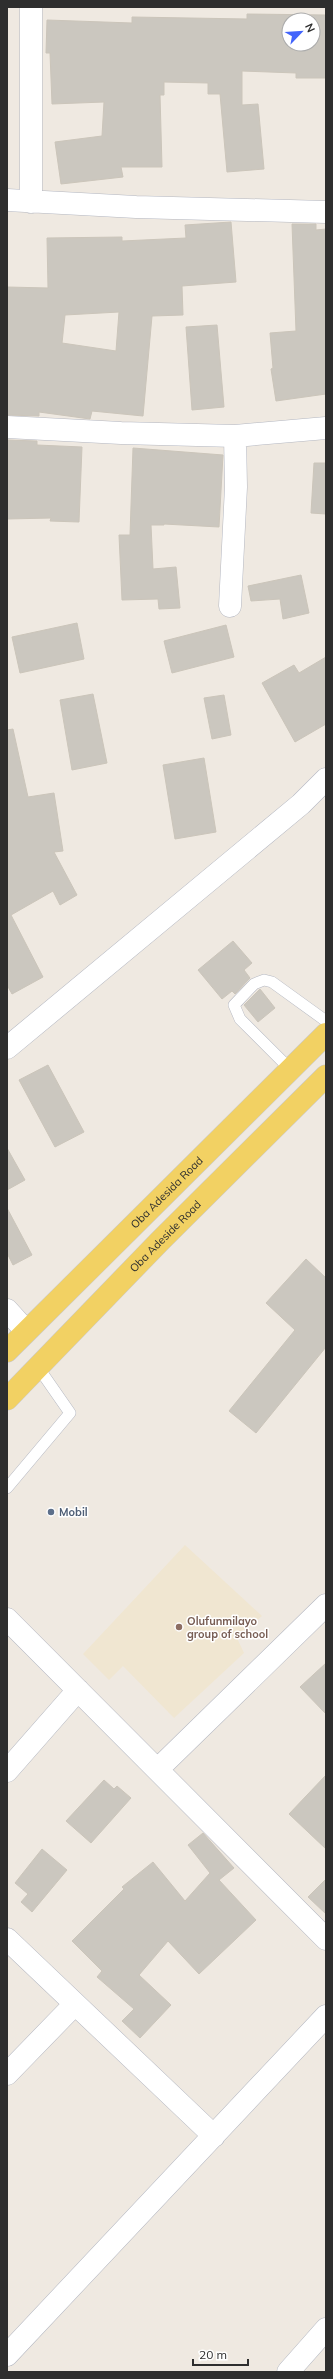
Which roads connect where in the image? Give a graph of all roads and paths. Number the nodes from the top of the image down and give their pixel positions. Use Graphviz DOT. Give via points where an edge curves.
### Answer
graph roads {
  1 [pos="31,7"];
  2 [pos="7,200"];
  3 [pos="31,202"];
  4 [pos="326,212"];
  5 [pos="7,427"];
  6 [pos="326,428"];
  7 [pos="235,436"];
  8 [pos="230,606"];
  9 [pos="326,779"];
  10 [pos="326,1021"];
  11 [pos="326,1034"];
  12 [pos="7,1048"];
  13 [pos="290,1069"];
  14 [pos="326,1076"];
  15 [pos="7,1310"];
  16 [pos="26,1331"];
  17 [pos="7,1351"];
  18 [pos="38,1367"];
  19 [pos="7,1399"];
  20 [pos="7,1488"];
  21 [pos="326,1605"];
  22 [pos="7,1619"];
  23 [pos="78,1690"];
  24 [pos="158,1769"];
  25 [pos="7,1771"];
  26 [pos="7,1939"];
  27 [pos="326,1939"];
  28 [pos="75,2004"];
  29 [pos="326,2016"];
  30 [pos="7,2074"];
  31 [pos="214,2136"];
  32 [pos="326,2329"];
  33 [pos="7,2355"];
  34 [pos="288,2372"];
  1 -- 3 [label="street"];
  2 -- 3 [label="street"];
  3 -- 4 [label="street"];
  5 -- 7 [label="street"];
  6 -- 7 [label="street"];
  7 -- 8 [label="street" via="236,487"];
  9 -- 12 [label="street" via="301,804"];
  10 -- 13 [label="lane" via="272,982 264,980 254,984 234,1005 240,1019"];
  11 -- 13 [label="main road, Oba Adesida Road"];
  13 -- 16 [label="main road, Oba Adesida Road"];
  14 -- 18 [label="main road, Oba Adeside Road"];
  15 -- 16 [label="street"];
  16 -- 17 [label="main road, Oba Adesida Road"];
  18 -- 19 [label="main road, Oba Adeside Road"];
  18 -- 20 [label="lane" via="70,1413"];
  21 -- 24 [label="street"];
  22 -- 23 [label="street"];
  23 -- 24 [label="street"];
  23 -- 25 [label="street"];
  24 -- 27 [label="street"];
  26 -- 28 [label="street"];
  28 -- 30 [label="street"];
  28 -- 31 [label="street"];
  29 -- 31 [label="street"];
  31 -- 33 [label="street"];
  32 -- 34 [label="street"];
}
